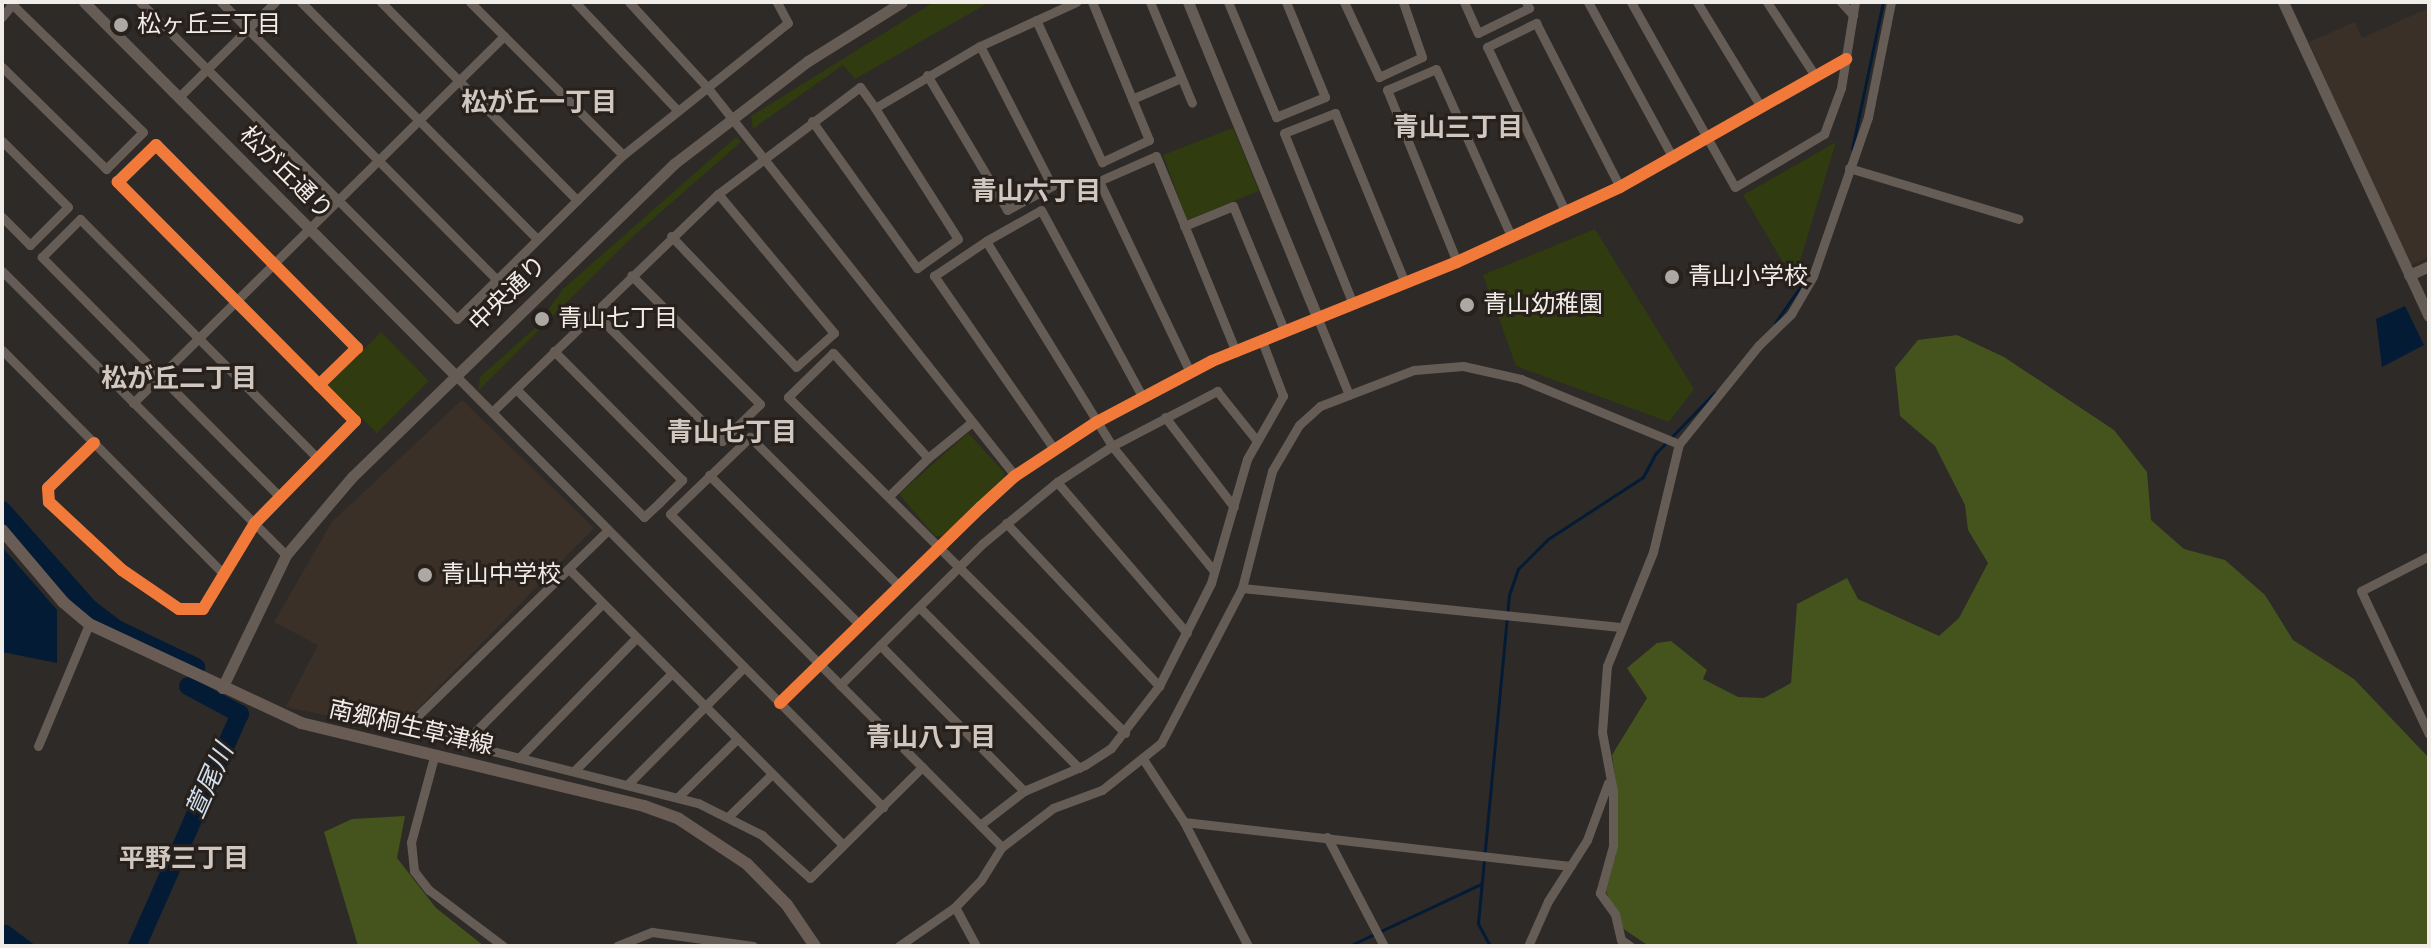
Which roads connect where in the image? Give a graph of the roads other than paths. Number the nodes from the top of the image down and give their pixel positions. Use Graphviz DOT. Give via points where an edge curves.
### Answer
graph roads {
  1 [pos="84,2"];
  2 [pos="140,2"];
  3 [pos="221,2"];
  4 [pos="275,2"];
  5 [pos="301,2"];
  6 [pos="381,2"];
  7 [pos="470,2"];
  8 [pos="575,2"];
  9 [pos="629,2"];
  10 [pos="777,2"];
  11 [pos="902,2"];
  12 [pos="1076,2"];
  13 [pos="1092,2"];
  14 [pos="1150,2"];
  15 [pos="1188,2"];
  16 [pos="1228,2"];
  17 [pos="1286,2"];
  18 [pos="1344,2"];
  19 [pos="1403,2"];
  20 [pos="1464,2"];
  21 [pos="1526,2"];
  22 [pos="1588,2"];
  23 [pos="1631,2"];
  24 [pos="1697,2"];
  25 [pos="1767,2"];
  26 [pos="1841,2"];
  27 [pos="1855,2"];
  28 [pos="1891,2"];
  29 [pos="2283,2"];
  30 [pos="12,3"];
  31 [pos="1853,15"];
  32 [pos="2,17"];
  33 [pos="1036,20"];
  34 [pos="247,29"];
  35 [pos="504,36"];
  36 [pos="980,46"];
  37 [pos="1846,59"];
  38 [pos="2,67"];
  39 [pos="208,70"];
  40 [pos="1814,74"];
  41 [pos="927,75"];
  42 [pos="1181,78"];
  43 [pos="459,80"];
  44 [pos="707,87"];
  45 [pos="180,96"];
  46 [pos="1132,99"];
  47 [pos="1192,103"];
  48 [pos="1761,107"];
  49 [pos="875,108"];
  50 [pos="677,110"];
  51 [pos="731,117"];
  52 [pos="419,120"];
  53 [pos="812,121"];
  54 [pos="1708,138"];
  55 [pos="2,141"];
  56 [pos="623,155"];
  57 [pos="762,157"];
  58 [pos="1673,158"];
  59 [pos="377,161"];
  60 [pos="1849,168"];
  61 [pos="1620,187"];
  62 [pos="718,194"];
  63 [pos="338,200"];
  64 [pos="577,200"];
  65 [pos="1566,213"];
  66 [pos="2,217"];
  67 [pos="2019,219"];
  68 [pos="1184,226"];
  69 [pos="310,228"];
  70 [pos="671,236"];
  71 [pos="1512,238"];
  72 [pos="537,239"];
  73 [pos="986,241"];
  74 [pos="1457,262"];
  75 [pos="274,263"];
  76 [pos="2429,266"];
  77 [pos="631,275"];
  78 [pos="2409,275"];
  79 [pos="4,278"];
  80 [pos="497,280"];
  81 [pos="1405,283"];
  82 [pos="236,301"];
  83 [pos="1353,304"];
  84 [pos="594,312"];
  85 [pos="2429,316"];
  86 [pos="1318,319"];
  87 [pos="1285,332"];
  88 [pos="198,339"];
  89 [pos="1262,341"];
  90 [pos="2,350"];
  91 [pos="554,351"];
  92 [pos="1236,352"];
  93 [pos="1190,372"];
  94 [pos="160,376"];
  95 [pos="456,376"];
  96 [pos="319,385"];
  97 [pos="516,389"];
  98 [pos="1349,395"];
  99 [pos="1142,396"];
  100 [pos="133,403"];
  101 [pos="492,412"];
  102 [pos="1165,417"];
  103 [pos="972,422"];
  104 [pos="1097,422"];
  105 [pos="1257,441"];
  106 [pos="94,443"];
  107 [pos="1679,444"];
  108 [pos="1112,446"];
  109 [pos="1054,449"];
  110 [pos="317,458"];
  111 [pos="928,458"];
  112 [pos="709,475"];
  113 [pos="1015,476"];
  114 [pos="1057,482"];
  115 [pos="279,496"];
  116 [pos="889,496"];
  117 [pos="1234,507"];
  118 [pos="255,523"];
  119 [pos="1006,523"];
  120 [pos="2,530"];
  121 [pos="608,530"];
  122 [pos="939,548"];
  123 [pos="286,555"];
  124 [pos="2429,556"];
  125 [pos="959,567"];
  126 [pos="569,569"];
  127 [pos="1214,571"];
  128 [pos="224,574"];
  129 [pos="899,586"];
  130 [pos="1242,588"];
  131 [pos="602,604"];
  132 [pos="919,607"];
  133 [pos="89,624"];
  134 [pos="860,625"];
  135 [pos="1620,627"];
  136 [pos="1187,633"];
  137 [pos="636,638"];
  138 [pos="880,645"];
  139 [pos="820,664"];
  140 [pos="744,667"];
  141 [pos="672,673"];
  142 [pos="840,685"];
  143 [pos="1159,686"];
  144 [pos="222,688"];
  145 [pos="780,703"];
  146 [pos="705,706"];
  147 [pos="1125,733"];
  148 [pos="2429,734"];
  149 [pos="737,739"];
  150 [pos="462,745"];
  151 [pos="38,746"];
  152 [pos="434,757"];
  153 [pos="519,758"];
  154 [pos="1143,759"];
  155 [pos="922,767"];
  156 [pos="1079,768"];
  157 [pos="575,770"];
  158 [pos="772,774"];
  159 [pos="629,783"];
  160 [pos="1608,783"];
  161 [pos="1024,791"];
  162 [pos="678,797"];
  163 [pos="883,807"];
  164 [pos="730,815"];
  165 [pos="1184,822"];
  166 [pos="980,825"];
  167 [pos="1327,837"];
  168 [pos="843,845"];
  169 [pos="1002,847"];
  170 [pos="1571,866"];
  171 [pos="955,907"];
  172 [pos="503,946"];
  173 [pos="617,946"];
  174 [pos="753,946"];
  175 [pos="815,946"];
  176 [pos="899,946"];
  177 [pos="976,946"];
  178 [pos="1248,946"];
  179 [pos="1384,946"];
  180 [pos="1528,946"];
  181 [pos="1630,946"];
  1 -- 45 [label="street, 松が丘通り"];
  2 -- 39 [label="street"];
  3 -- 34 [label="street"];
  4 -- 34 [label="street"];
  5 -- 52 [label="street"];
  6 -- 43 [label="street"];
  7 -- 35 [label="street"];
  8 -- 50 [label="street"];
  9 -- 44 [label="street"];
  10 -- 44 [label="street" via="788,23"];
  11 -- 51 [label="street, 中央通り"];
  12 -- 33 [label="street"];
  13 -- 46 [label="street"];
  14 -- 42 [label="street"];
  15 -- 86 [label="street"];
  16 -- 17 [label="street" via="1276,117 1325,97"];
  18 -- 19 [label="street" via="1379,77 1422,57"];
  20 -- 21 [label="street" via="1478,33 1529,8"];
  22 -- 58 [label="street"];
  23 -- 54 [label="street"];
  24 -- 48 [label="street"];
  25 -- 40 [label="street"];
  26 -- 31 [label="street"];
  27 -- 31 [label="street"];
  28 -- 60 [label="street" via="1879,79"];
  29 -- 78 [label="street"];
  30 -- 32 [label="street"];
  30 -- 38 [label="street" via="143,132 106,169"];
  31 -- 37 [label="street"];
  33 -- 36 [label="street"];
  33 -- 46 [label="street" via="1102,162 1149,140"];
  34 -- 39 [label="street"];
  34 -- 59 [label="street"];
  35 -- 43 [label="street"];
  35 -- 56 [label="street"];
  36 -- 41 [label="street"];
  36 -- 41 [label="street" via="1052,186 1043,191 1007,210"];
  37 -- 40 [label="street"];
  37 -- 54 [label="street" via="1824,134 1735,187"];
  39 -- 45 [label="street"];
  39 -- 63 [label="street"];
  40 -- 48 [label="street"];
  41 -- 49 [label="street"];
  42 -- 46 [label="street"];
  42 -- 47 [label="street"];
  43 -- 52 [label="street"];
  43 -- 64 [label="street"];
  44 -- 50 [label="street"];
  44 -- 51 [label="street"];
  45 -- 69 [label="street, 松が丘通り"];
  48 -- 54 [label="street"];
  49 -- 53 [label="street" via="860,87"];
  49 -- 53 [label="street" via="958,239 917,268"];
  50 -- 56 [label="street"];
  51 -- 57 [label="street"];
  51 -- 95 [label="street, 中央通り" via="675,163"];
  52 -- 59 [label="street"];
  52 -- 72 [label="street"];
  53 -- 57 [label="street"];
  54 -- 58 [label="street"];
  55 -- 66 [label="street" via="68,207 30,245"];
  56 -- 64 [label="street"];
  57 -- 62 [label="street"];
  57 -- 103 [label="street"];
  58 -- 61 [label="street"];
  59 -- 63 [label="street"];
  59 -- 80 [label="street"];
  60 -- 67 [label="street"];
  60 -- 107 [label="street" via="1802,297"];
  61 -- 65 [label="street"];
  61 -- 65 [label="street" via="1536,23 1487,47"];
  62 -- 70 [label="street"];
  62 -- 70 [label="street" via="834,333 796,367"];
  63 -- 69 [label="street"];
  63 -- 80 [label="street" via="457,319"];
  64 -- 72 [label="street"];
  65 -- 71 [label="street"];
  68 -- 87 [label="street" via="1233,206"];
  68 -- 92 [label="street"];
  68 -- 93 [label="street" via="1156,156 1099,181"];
  69 -- 75 [label="street"];
  69 -- 95 [label="street, 松が丘通り"];
  70 -- 77 [label="street"];
  71 -- 74 [label="street"];
  71 -- 74 [label="street" via="1436,69 1387,90"];
  72 -- 80 [label="street"];
  73 -- 99 [label="street" via="1041,210"];
  73 -- 104 [label="street"];
  73 -- 109 [label="street" via="934,276"];
  74 -- 81 [label="street"];
  75 -- 82 [label="street"];
  75 -- 82 [label="street" via="156,145 118,182"];
  75 -- 96 [label="street" via="357,348"];
  76 -- 78 [label="street"];
  77 -- 84 [label="street"];
  77 -- 84 [label="street" via="760,404 722,441"];
  78 -- 85 [label="street"];
  79 -- 100 [label="street"];
  81 -- 83 [label="street"];
  81 -- 83 [label="street" via="1335,113 1284,133"];
  82 -- 88 [label="street"];
  82 -- 96 [label="street"];
  83 -- 86 [label="street"];
  84 -- 91 [label="street"];
  86 -- 87 [label="street"];
  86 -- 98 [label="street"];
  87 -- 89 [label="street"];
  88 -- 94 [label="street"];
  88 -- 94 [label="street" via="80,219 42,257"];
  88 -- 110 [label="street"];
  89 -- 92 [label="street"];
  89 -- 105 [label="street" via="1283,396"];
  90 -- 106 [label="street"];
  91 -- 97 [label="street"];
  91 -- 97 [label="street" via="682,480 659,503 644,517"];
  92 -- 93 [label="street"];
  93 -- 99 [label="street"];
  94 -- 100 [label="street"];
  94 -- 115 [label="street"];
  95 -- 101 [label="street"];
  95 -- 123 [label="street, 中央通り" via="352,477"];
  96 -- 110 [label="street" via="355,421"];
  97 -- 101 [label="street"];
  98 -- 107 [label="street" via="1414,370 1463,366 1521,379"];
  98 -- 130 [label="street" via="1310,414 1282,453 1266,490"];
  99 -- 104 [label="street"];
  100 -- 118 [label="street"];
  101 -- 121 [label="street"];
  102 -- 105 [label="street" via="1217,391"];
  102 -- 108 [label="street"];
  102 -- 117 [label="street"];
  103 -- 111 [label="street"];
  103 -- 113 [label="street"];
  104 -- 108 [label="street"];
  104 -- 109 [label="street"];
  105 -- 117 [label="street"];
  106 -- 128 [label="street"];
  106 -- 128 [label="street" via="48,488 49,502 122,570 179,609 203,609"];
  107 -- 135 [label="street" via="1653,552"];
  108 -- 114 [label="street"];
  108 -- 127 [label="street"];
  109 -- 113 [label="street"];
  110 -- 115 [label="street"];
  111 -- 116 [label="street"];
  111 -- 116 [label="street" via="833,353 788,397"];
  112 -- 129 [label="street" via="750,437"];
  112 -- 134 [label="street"];
  112 -- 139 [label="street" via="670,514"];
  113 -- 122 [label="street"];
  114 -- 119 [label="street"];
  114 -- 136 [label="street"];
  115 -- 118 [label="street"];
  116 -- 122 [label="street"];
  117 -- 127 [label="street"];
  118 -- 123 [label="street"];
  118 -- 128 [label="street"];
  119 -- 125 [label="street"];
  119 -- 143 [label="street"];
  120 -- 133 [label="main road, 南郷桐生草津線" via="63,602"];
  121 -- 126 [label="street"];
  121 -- 140 [label="street"];
  122 -- 125 [label="street"];
  122 -- 129 [label="street"];
  123 -- 144 [label="street, 中央通り"];
  124 -- 148 [label="street" via="2361,591"];
  125 -- 132 [label="street"];
  125 -- 147 [label="street"];
  126 -- 131 [label="street"];
  126 -- 150 [label="street" via="413,720 409,730"];
  127 -- 136 [label="street"];
  129 -- 134 [label="street"];
  130 -- 135 [label="street"];
  130 -- 154 [label="street" via="1161,743"];
  131 -- 137 [label="street"];
  131 -- 150 [label="street"];
  132 -- 138 [label="street"];
  132 -- 156 [label="street"];
  133 -- 144 [label="main road, 南郷桐生草津線"];
  133 -- 151 [label="street"];
  134 -- 139 [label="street"];
  135 -- 160 [label="street" via="1601,697"];
  136 -- 143 [label="street"];
  137 -- 141 [label="street"];
  137 -- 153 [label="street"];
  138 -- 142 [label="street"];
  138 -- 161 [label="street"];
  139 -- 142 [label="street"];
  139 -- 145 [label="street"];
  140 -- 145 [label="street"];
  140 -- 146 [label="street"];
  141 -- 146 [label="street"];
  141 -- 157 [label="street"];
  142 -- 155 [label="street"];
  143 -- 147 [label="street"];
  144 -- 152 [label="main road, 南郷桐生草津線" via="301,723"];
  145 -- 163 [label="street"];
  146 -- 149 [label="street"];
  146 -- 159 [label="street"];
  147 -- 156 [label="street"];
  149 -- 158 [label="street"];
  149 -- 162 [label="street"];
  150 -- 153 [label="street"];
  152 -- 172 [label="street" via="411,842 414,871 429,890"];
  152 -- 175 [label="main road, 南郷桐生草津線" via="631,802 679,819 747,864 787,905"];
  153 -- 157 [label="street"];
  154 -- 165 [label="street"];
  154 -- 169 [label="street" via="1102,790 1053,808"];
  155 -- 163 [label="street"];
  155 -- 166 [label="street"];
  156 -- 161 [label="street"];
  157 -- 159 [label="street"];
  158 -- 164 [label="street"];
  158 -- 168 [label="street"];
  159 -- 162 [label="street"];
  160 -- 170 [label="street"];
  160 -- 181 [label="street" via="1613,791 1613,846 1600,893 1615,914 1621,940"];
  161 -- 166 [label="street"];
  162 -- 164 [label="street"];
  163 -- 168 [label="street"];
  164 -- 168 [label="street" via="810,878"];
  165 -- 167 [label="street"];
  165 -- 178 [label="street"];
  166 -- 169 [label="street"];
  167 -- 170 [label="street"];
  167 -- 179 [label="street"];
  169 -- 171 [label="street"];
  170 -- 180 [label="street"];
  171 -- 176 [label="street"];
  171 -- 177 [label="street"];
  173 -- 174 [label="street" via="652,932"];
}
